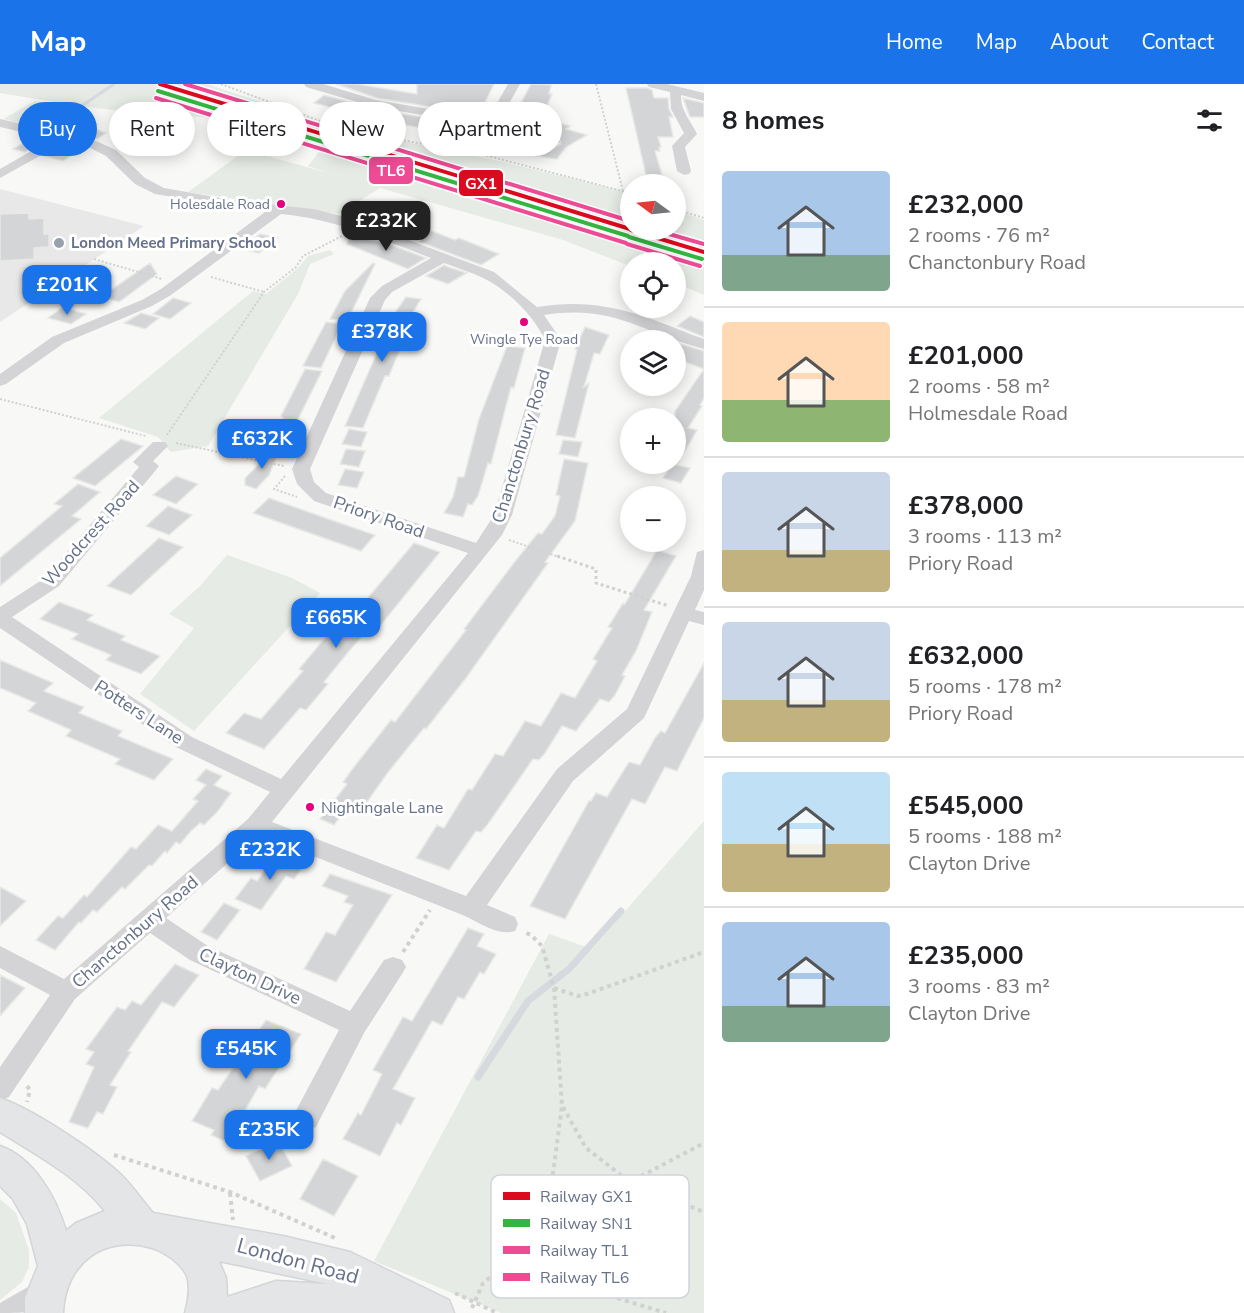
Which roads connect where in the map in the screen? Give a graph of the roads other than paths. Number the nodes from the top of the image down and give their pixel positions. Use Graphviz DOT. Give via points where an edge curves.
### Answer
graph roads {
  1 [pos="310,84"];
  2 [pos="514,84"];
  3 [pos="665,87"];
  4 [pos="704,97"];
  5 [pos="504,102"];
  6 [pos="418,110"];
  7 [pos="0,123"];
  8 [pos="18,127"];
  9 [pos="97,146"];
  10 [pos="31,156"];
  11 [pos="684,171"];
  12 [pos="0,174"];
  13 [pos="278,209"];
  14 [pos="442,258"];
  15 [pos="532,312"];
  16 [pos="704,344"];
  17 [pos="0,381"];
  18 [pos="159,446"];
  19 [pos="481,551"];
  20 [pos="704,556"];
  21 [pos="691,614"];
  22 [pos="0,618"];
  23 [pos="285,790"];
  24 [pos="256,825"];
  25 [pos="471,908"];
  26 [pos="148,920"];
  27 [pos="506,924"];
  28 [pos="0,956"];
  29 [pos="393,967"];
  30 [pos="66,992"];
  31 [pos="356,1025"];
  32 [pos="6,1080"];
  33 [pos="14,1112"];
  34 [pos="306,1118"];
  35 [pos="0,1162"];
  36 [pos="156,1231"];
  37 [pos="49,1290"];
  38 [pos="445,1305"];
  39 [pos="11,1313"];
  40 [pos="204,1313"];
  41 [pos="234,1313"];
  1 -- 6 [label="street" via="374,103"];
  2 -- 5 [label="street"];
  3 -- 4 [label="street"];
  3 -- 11 [label="street" via="691,134 678,146"];
  7 -- 8 [label="street, Chanctonbury Road"];
  9 -- 13 [label="street, Chanctonbury Road" via="111,153 140,181 160,191"];
  10 -- 12 [label="street"];
  13 -- 14 [label="street, Chanctonbury Road" via="354,224"];
  13 -- 17 [label="street" via="178,284 147,303 58,340"];
  14 -- 15 [label="street, Chanctonbury Road" via="489,275"];
  14 -- 19 [label="street, Priory Road" via="378,298 301,469 306,484 320,497"];
  15 -- 16 [label="street" via="593,308"];
  15 -- 19 [label="street, Chanctonbury Road" via="553,340 503,515"];
  18 -- 22 [label="street, Woodcrest Road" via="142,462 150,466 52,582"];
  19 -- 23 [label="street, Chanctonbury Road"];
  20 -- 21 [label="street"];
  21 -- 25 [label="street" via="636,713 565,775"];
  22 -- 23 [label="street, Potters Lane" via="184,742"];
  23 -- 24 [label="street, Chanctonbury Road"];
  24 -- 25 [label="street"];
  24 -- 26 [label="street, Chanctonbury Road"];
  25 -- 27 [label="street"];
  26 -- 30 [label="street, Chanctonbury Road"];
  26 -- 31 [label="street, Clayton Drive" via="199,953"];
  28 -- 30 [label="street"];
  29 -- 31 [label="street"];
  30 -- 32 [label="street, Chanctonbury Road"];
  31 -- 34 [label="street"];
  33 -- 36 [label="main road" via="105,1183"];
  35 -- 37 [label="main road" via="26,1187 44,1220"];
  36 -- 37 [label="main road, London Road" via="116,1226 92,1234 72,1248"];
  36 -- 38 [label="main road, London Road" via="282,1253 354,1272"];
  36 -- 40 [label="main road" via="192,1250 206,1272"];
  37 -- 39 [label="street"];
  38 -- 41 [label="main road, London Road" via="276,1300"];
}
